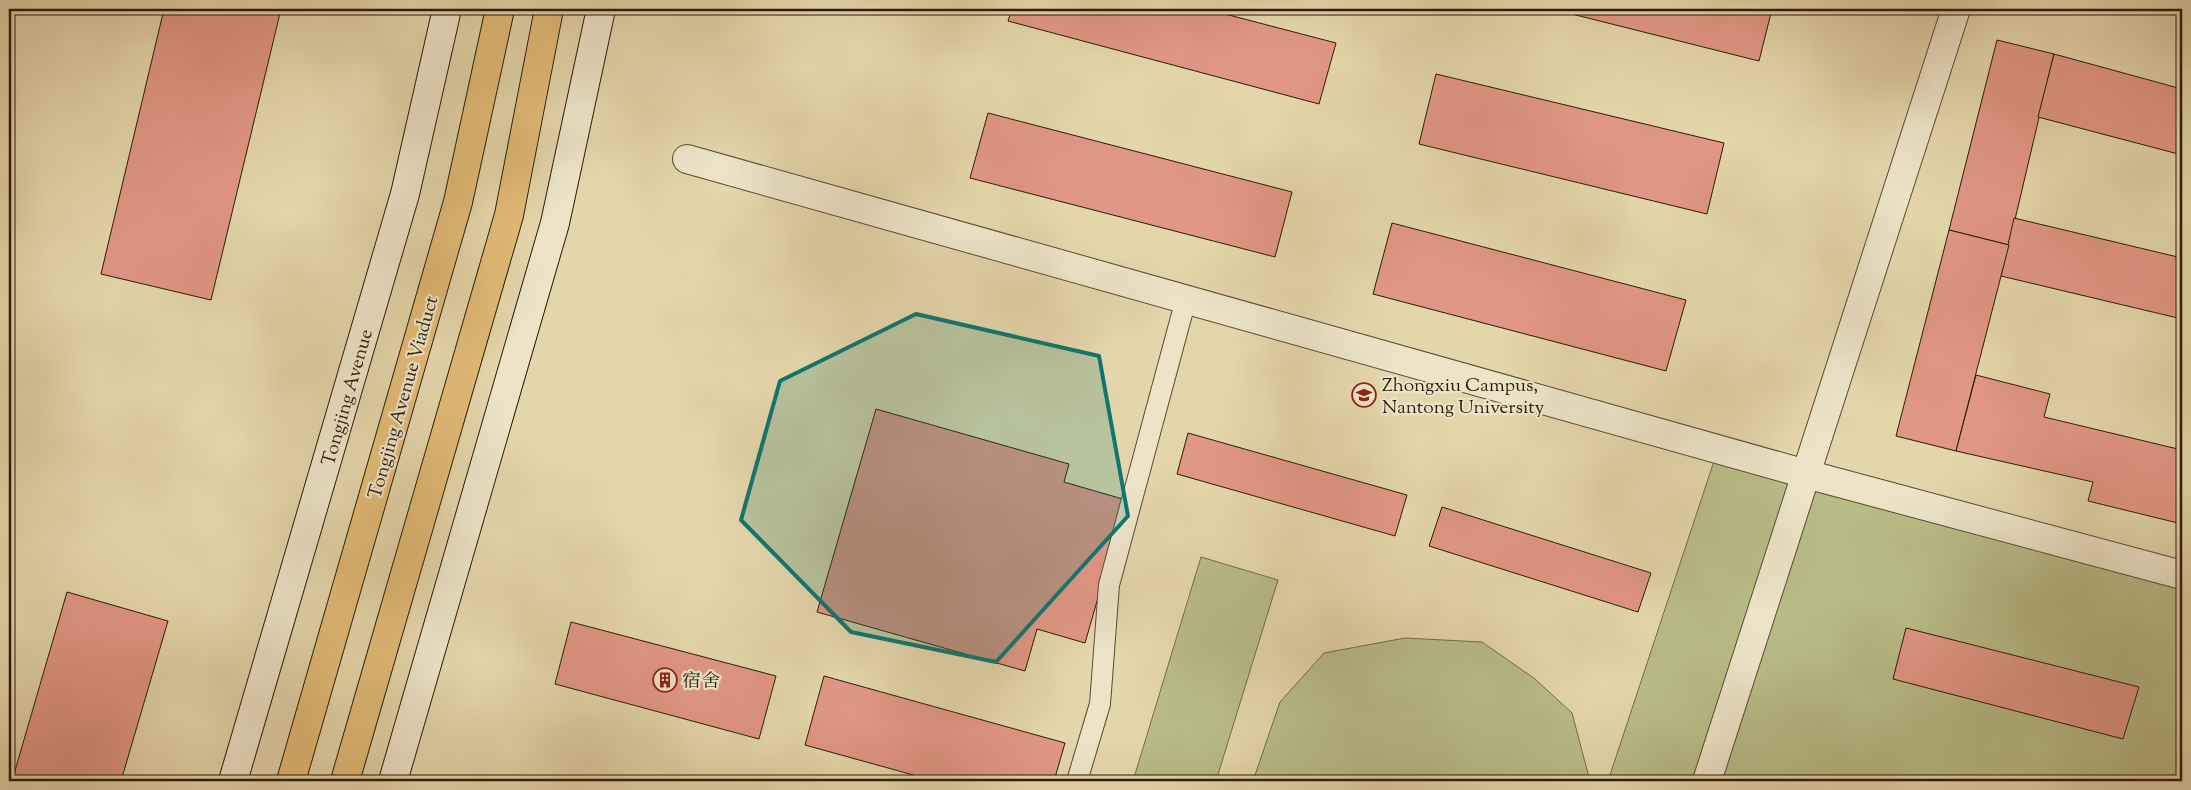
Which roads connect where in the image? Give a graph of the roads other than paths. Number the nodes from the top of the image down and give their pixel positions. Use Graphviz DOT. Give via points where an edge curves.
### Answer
graph roads {
  1 [pos="447,9"];
  2 [pos="500,9"];
  3 [pos="549,9"];
  4 [pos="601,9"];
  5 [pos="1956,9"];
  6 [pos="687,159"];
  7 [pos="1186,299"];
  8 [pos="1806,474"];
  9 [pos="2182,575"];
  10 [pos="233,781"];
  11 [pos="291,781"];
  12 [pos="345,781"];
  13 [pos="393,781"];
  14 [pos="1077,781"];
  15 [pos="1707,781"];
  1 -- 10 [label="street, Tongjing Avenue" via="406,194"];
  2 -- 11 [label="highway, Tongjing Avenue Viaduct" via="458,202"];
  3 -- 12 [label="highway" via="509,215"];
  4 -- 13 [label="street" via="555,223"];
  5 -- 8 [label="street"];
  6 -- 7 [label="street"];
  7 -- 8 [label="street"];
  7 -- 14 [label="lane" via="1109,585 1100,704"];
  8 -- 9 [label="street"];
  8 -- 15 [label="street"];
}
